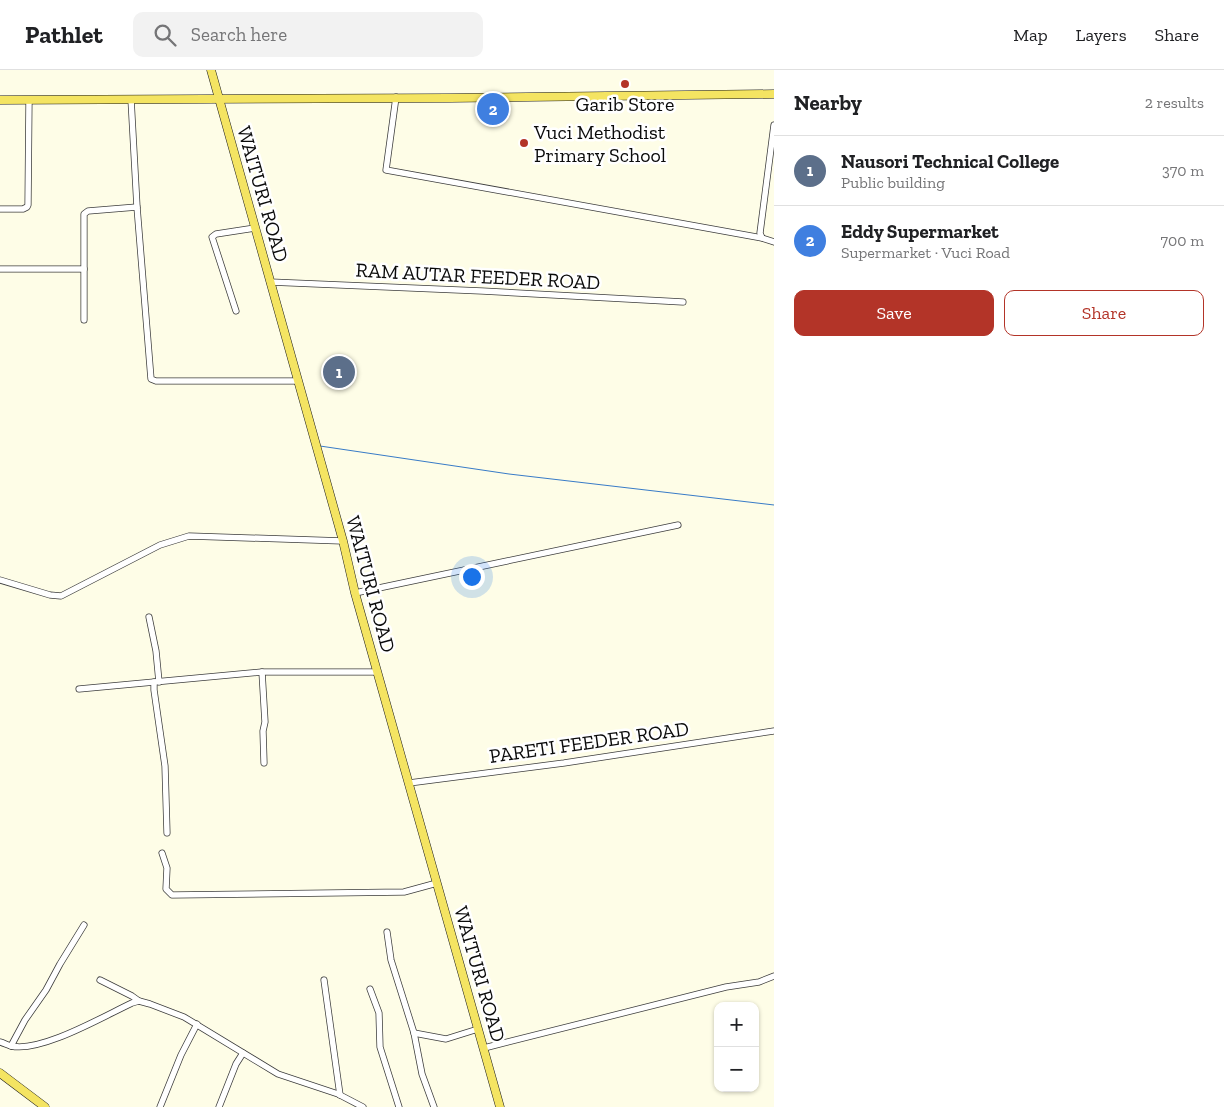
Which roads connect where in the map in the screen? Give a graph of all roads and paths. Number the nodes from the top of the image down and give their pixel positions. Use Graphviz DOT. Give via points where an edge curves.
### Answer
graph roads {
  1 [pos="211,70"];
  2 [pos="774,94"];
  3 [pos="396,97"];
  4 [pos="219,99"];
  5 [pos="0,100"];
  6 [pos="29,100"];
  7 [pos="131,100"];
  8 [pos="774,125"];
  9 [pos="137,206"];
  10 [pos="0,209"];
  11 [pos="255,228"];
  12 [pos="762,238"];
  13 [pos="774,242"];
  14 [pos="0,269"];
  15 [pos="84,269"];
  16 [pos="270,282"];
  17 [pos="683,302"];
  18 [pos="236,311"];
  19 [pos="84,320"];
  20 [pos="298,381"];
  21 [pos="678,525"];
  22 [pos="343,541"];
  23 [pos="0,580"];
  24 [pos="355,593"];
  25 [pos="149,618"];
  26 [pos="262,672"];
  27 [pos="378,672"];
  28 [pos="157,682"];
  29 [pos="79,689"];
  30 [pos="774,731"];
  31 [pos="264,763"];
  32 [pos="409,783"];
  33 [pos="167,834"];
  34 [pos="162,853"];
  35 [pos="437,883"];
  36 [pos="84,925"];
  37 [pos="387,932"];
  38 [pos="774,976"];
  39 [pos="100,980"];
  40 [pos="324,980"];
  41 [pos="370,989"];
  42 [pos="136,1002"];
  43 [pos="196,1024"];
  44 [pos="478,1029"];
  45 [pos="414,1033"];
  46 [pos="0,1042"];
  47 [pos="11,1046"];
  48 [pos="484,1048"];
  49 [pos="243,1053"];
  50 [pos="0,1073"];
  51 [pos="340,1095"];
  52 [pos="45,1107"];
  53 [pos="160,1107"];
  54 [pos="219,1107"];
  55 [pos="363,1107"];
  56 [pos="398,1107"];
  57 [pos="434,1107"];
  58 [pos="500,1107"];
  1 -- 4 [label="main road, WAITURI ROAD"];
  2 -- 3 [label="main road"];
  3 -- 4 [label="main road"];
  3 -- 12 [label="street" via="386,170"];
  4 -- 7 [label="main road"];
  4 -- 11 [label="main road, WAITURI ROAD"];
  5 -- 6 [label="main road"];
  6 -- 7 [label="main road"];
  6 -- 10 [label="street" via="28,205 23,209"];
  7 -- 9 [label="street"];
  8 -- 12 [label="street" via="760,233"];
  9 -- 15 [label="street" via="86,212 83,221"];
  9 -- 20 [label="street" via="151,379"];
  11 -- 16 [label="main road, WAITURI ROAD"];
  11 -- 18 [label="street" via="212,237"];
  12 -- 13 [label="street"];
  14 -- 15 [label="street"];
  15 -- 19 [label="street"];
  16 -- 17 [label="street, RAM AUTAR FEEDER ROAD"];
  16 -- 20 [label="main road, WAITURI ROAD"];
  20 -- 22 [label="main road, WAITURI ROAD"];
  21 -- 24 [label="street"];
  22 -- 23 [label="street" via="189,536 160,545 61,596"];
  22 -- 24 [label="main road, WAITURI ROAD"];
  24 -- 27 [label="main road, WAITURI ROAD"];
  25 -- 28 [label="street" via="156,651"];
  26 -- 27 [label="street"];
  26 -- 28 [label="street"];
  26 -- 31 [label="street"];
  27 -- 32 [label="main road, WAITURI ROAD"];
  28 -- 29 [label="street"];
  28 -- 33 [label="street" via="154,690 165,766"];
  30 -- 32 [label="street, PARETI FEEDER ROAD"];
  32 -- 35 [label="main road, WAITURI ROAD"];
  34 -- 35 [label="street" via="167,864 166,890 172,896 404,892"];
  35 -- 44 [label="main road, WAITURI ROAD"];
  36 -- 47 [label="street"];
  37 -- 45 [label="street" via="391,960"];
  38 -- 48 [label="street"];
  39 -- 42 [label="street" via="132,996"];
  40 -- 51 [label="street"];
  41 -- 56 [label="street" via="379,1013 380,1048"];
  42 -- 43 [label="street" via="170,1011"];
  42 -- 47 [label="street" via="56,1039 30,1046"];
  43 -- 49 [label="street"];
  43 -- 53 [label="street"];
  44 -- 45 [label="street" via="446,1039"];
  44 -- 48 [label="main road, WAITURI ROAD"];
  45 -- 57 [label="street" via="422,1074"];
  46 -- 47 [label="street"];
  48 -- 58 [label="main road, WAITURI ROAD"];
  49 -- 51 [label="street" via="278,1074"];
  49 -- 54 [label="street"];
  50 -- 52 [label="main road"];
  51 -- 55 [label="street"];
}
